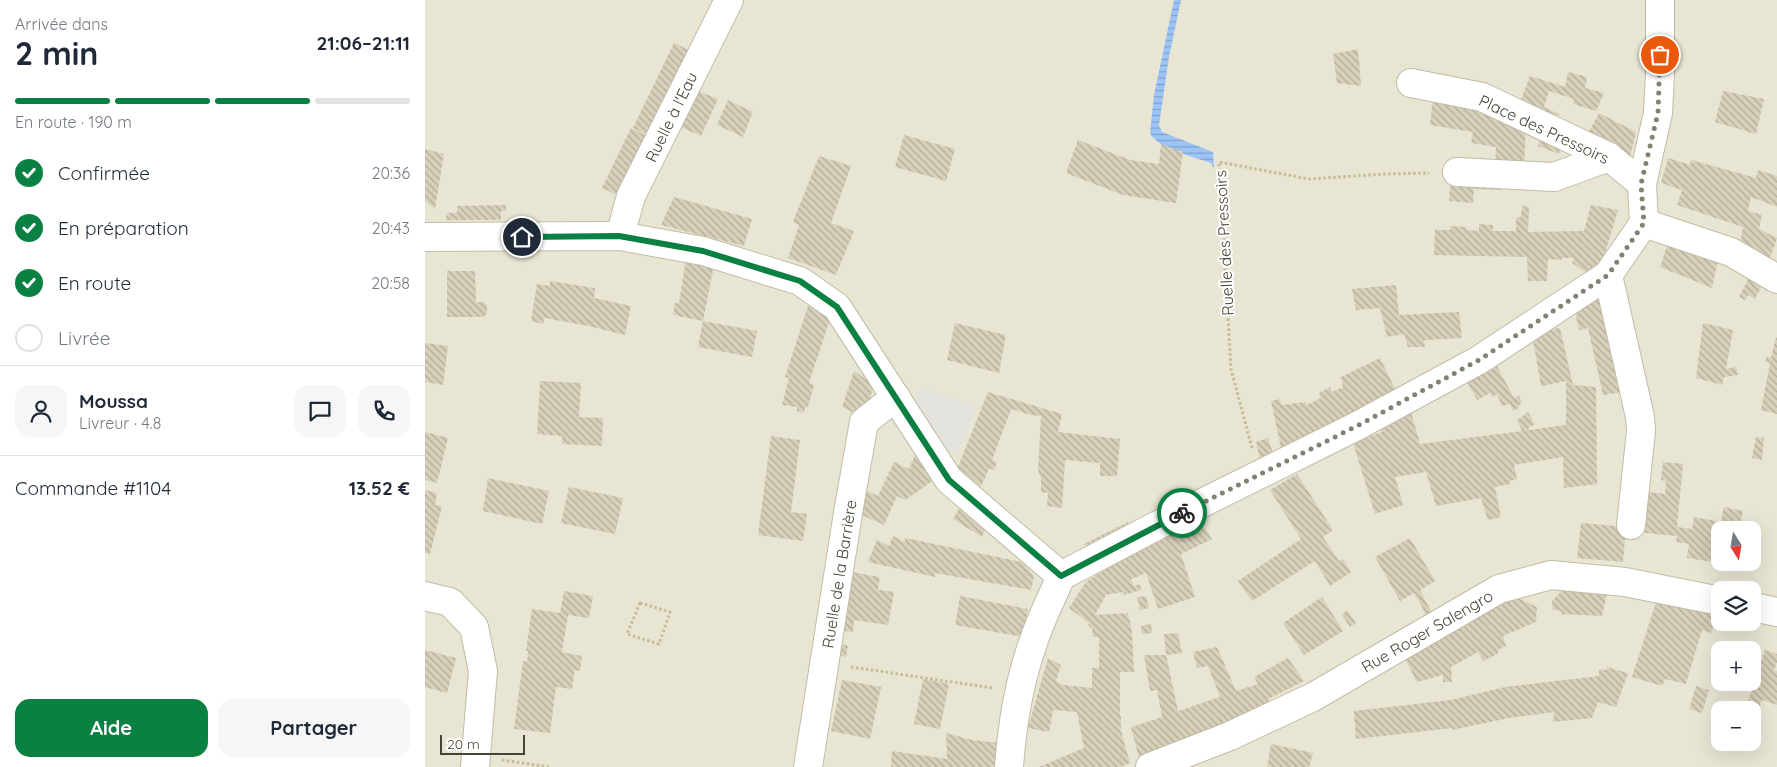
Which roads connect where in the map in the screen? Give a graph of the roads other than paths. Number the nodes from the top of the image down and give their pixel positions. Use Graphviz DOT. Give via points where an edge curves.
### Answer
graph roads {
  1 [pos="729,0"];
  2 [pos="1660,0"];
  3 [pos="1411,83"];
  4 [pos="1609,157"];
  5 [pos="1457,172"];
  6 [pos="1641,184"];
  7 [pos="1644,223"];
  8 [pos="619,236"];
  9 [pos="425,237"];
  10 [pos="1608,275"];
  11 [pos="1777,279"];
  12 [pos="896,397"];
  13 [pos="1631,525"];
  14 [pos="1061,576"];
  15 [pos="425,596"];
  16 [pos="1711,598"];
  17 [pos="1761,609"];
  18 [pos="1777,612"];
  19 [pos="475,762"];
  20 [pos="808,767"];
  21 [pos="1009,767"];
  22 [pos="1150,767"];
  1 -- 8 [label="street, Ruelle à l'Eau" via="631,196"];
  2 -- 6 [label="street" via="1658,113"];
  3 -- 4 [label="street, Place des Pressoirs" via="1482,97"];
  4 -- 5 [label="street" via="1554,177"];
  4 -- 6 [label="street, Place des Pressoirs"];
  6 -- 7 [label="street"];
  7 -- 10 [label="street"];
  7 -- 11 [label="street" via="1731,252"];
  8 -- 9 [label="street"];
  8 -- 12 [label="street" via="703,251 800,281 837,307"];
  10 -- 13 [label="street" via="1640,418"];
  10 -- 14 [label="street" via="1479,360 1357,426"];
  12 -- 14 [label="street" via="949,480"];
  12 -- 20 [label="street, Ruelle de la Barrière" via="863,422"];
  14 -- 21 [label="street" via="1033,643 1020,692"];
  15 -- 19 [label="street" via="450,602 473,627 483,672"];
  16 -- 22 [label="street, Rue Roger Salengro" via="1625,582 1551,575 1499,589 1313,697 1230,736"];
  17 -- 18 [label="street"];
}
